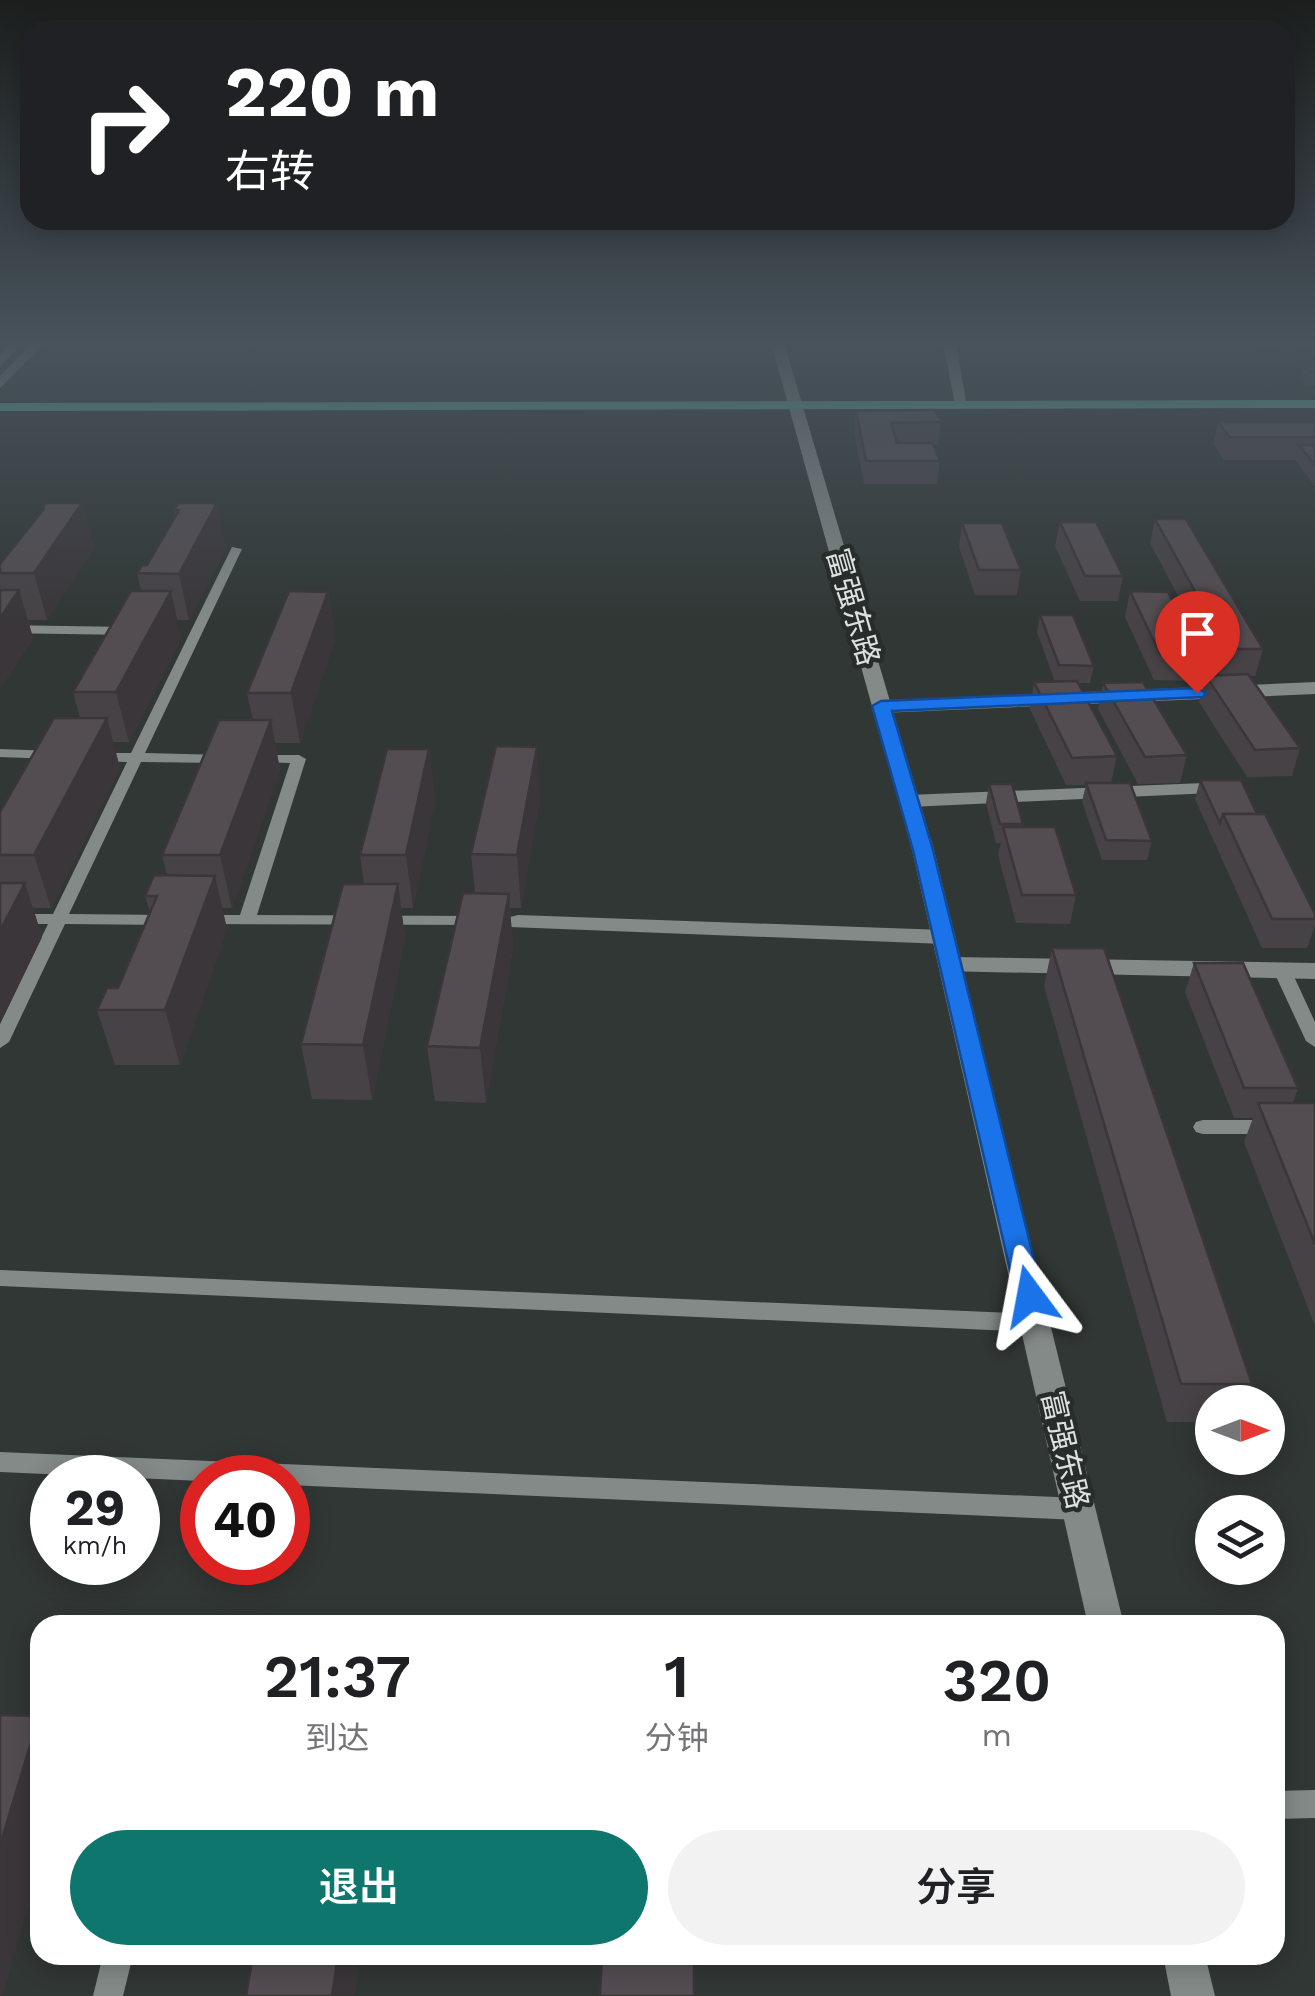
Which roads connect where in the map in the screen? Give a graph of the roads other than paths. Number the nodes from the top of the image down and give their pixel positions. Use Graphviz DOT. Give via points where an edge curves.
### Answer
graph roads {
  1 [pos="804,436"];
  2 [pos="236,549"];
  3 [pos="0,630"];
  4 [pos="136,631"];
  5 [pos="176,632"];
  6 [pos="196,632"];
  7 [pos="1315,688"];
  8 [pos="881,706"];
  9 [pos="0,753"];
  10 [pos="136,759"];
  11 [pos="1233,787"];
  12 [pos="909,802"];
  13 [pos="0,919"];
  14 [pos="59,919"];
  15 [pos="247,920"];
  16 [pos="518,922"];
  17 [pos="944,937"];
  18 [pos="950,965"];
  19 [pos="1282,970"];
  20 [pos="1315,971"];
  21 [pos="1315,1041"];
  22 [pos="0,1042"];
  23 [pos="1203,1127"];
  24 [pos="1315,1127"];
  25 [pos="0,1278"];
  26 [pos="1036,1324"];
  27 [pos="0,1462"];
  28 [pos="1079,1509"];
  29 [pos="1104,1615"];
  30 [pos="1285,1804"];
  31 [pos="1315,1804"];
  32 [pos="116,1965"];
  33 [pos="1186,1965"];
  34 [pos="108,1996"];
  35 [pos="1193,1996"];
  1 -- 8 [label="street, 富强东路"];
  2 -- 6 [label="lane"];
  3 -- 4 [label="lane"];
  5 -- 6 [label="lane"];
  6 -- 10 [label="lane"];
  7 -- 8 [label="street"];
  8 -- 12 [label="street, 富强东路"];
  9 -- 10 [label="lane"];
  10 -- 14 [label="lane"];
  10 -- 15 [label="lane" via="300,759"];
  11 -- 12 [label="street"];
  12 -- 17 [label="street, 富强东路"];
  13 -- 14 [label="lane"];
  14 -- 15 [label="lane"];
  14 -- 22 [label="lane"];
  15 -- 16 [label="lane"];
  16 -- 17 [label="street"];
  17 -- 18 [label="street, 富强东路"];
  18 -- 19 [label="street"];
  18 -- 26 [label="street, 富强东路"];
  19 -- 20 [label="street"];
  19 -- 21 [label="lane"];
  23 -- 24 [label="lane"];
  25 -- 26 [label="lane"];
  26 -- 28 [label="street, 富强东路"];
  27 -- 28 [label="lane"];
  28 -- 29 [label="street, 富强东路"];
  30 -- 31 [label="lane"];
  32 -- 34 [label="lane"];
  33 -- 35 [label="street"];
}
